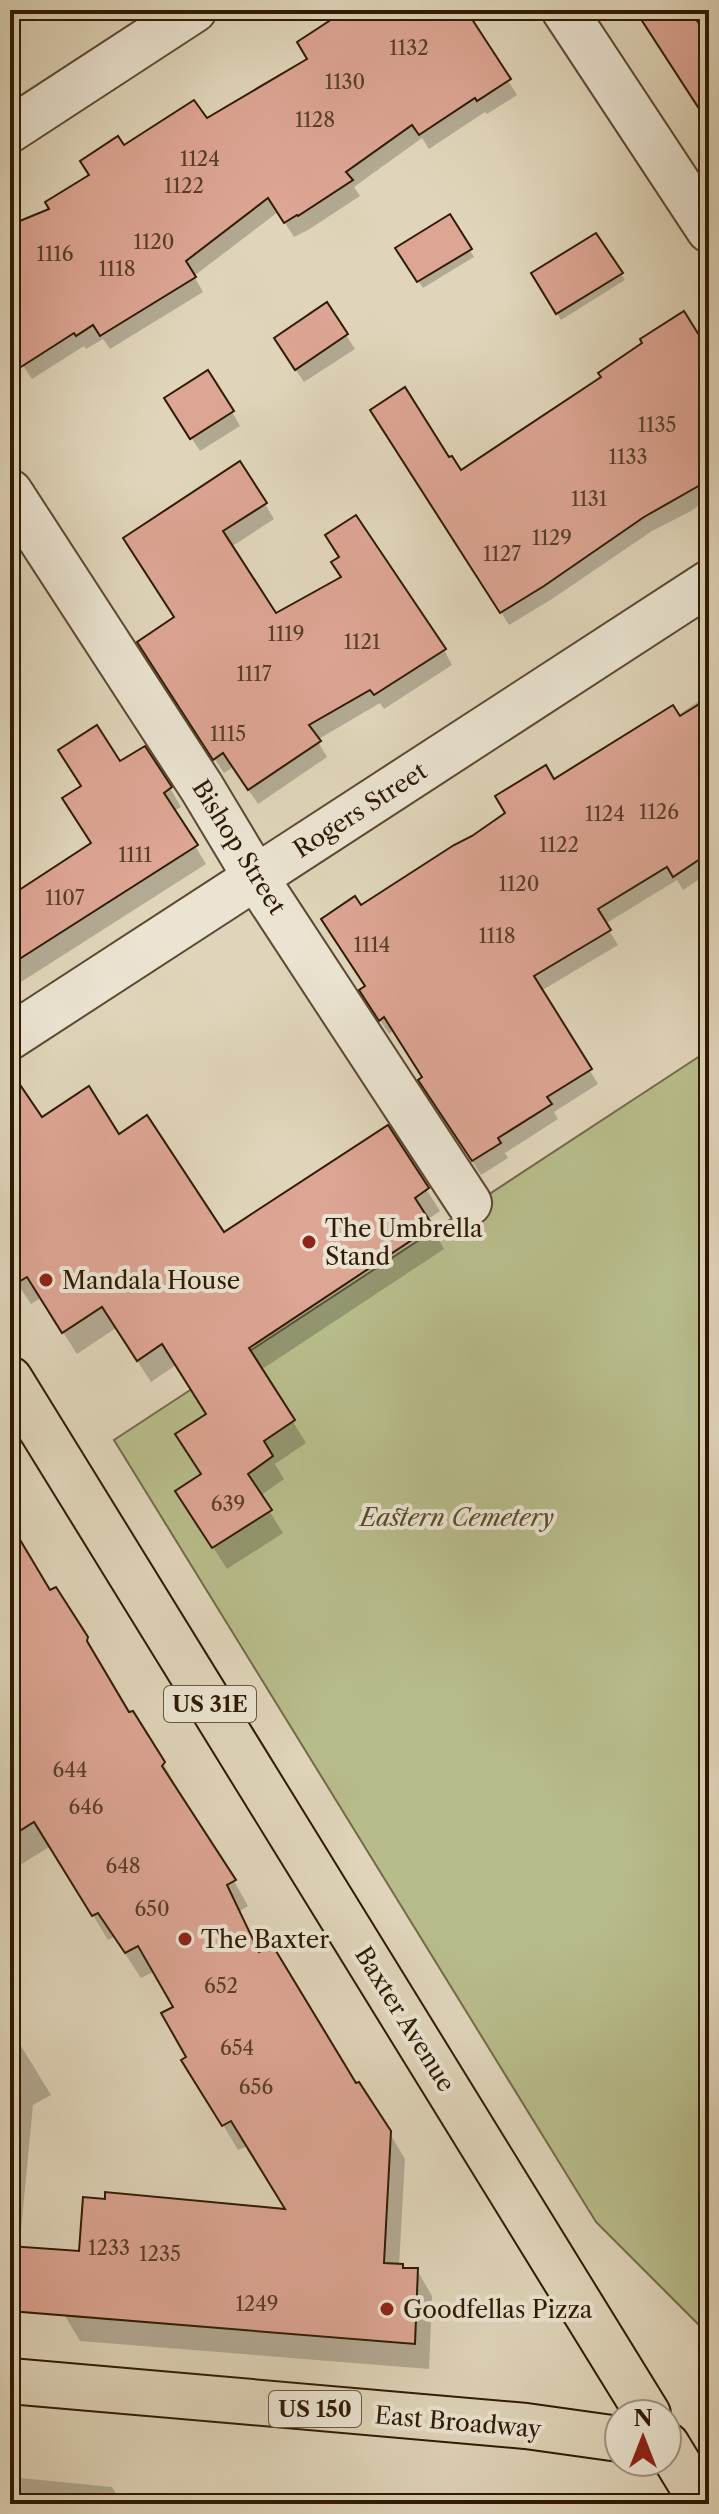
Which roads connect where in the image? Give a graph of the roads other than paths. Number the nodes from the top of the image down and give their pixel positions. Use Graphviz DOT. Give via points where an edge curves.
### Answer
graph roads {
  1 [pos="194,10"];
  2 [pos="564,10"];
  3 [pos="10,130"];
  4 [pos="709,230"];
  5 [pos="10,492"];
  6 [pos="709,583"];
  7 [pos="256,878"];
  8 [pos="10,1037"];
  9 [pos="469,1203"];
  10 [pos="10,1379"];
  11 [pos="10,2381"];
  12 [pos="638,2398"];
  13 [pos="603,2437"];
  14 [pos="683,2459"];
  15 [pos="683,2472"];
  16 [pos="709,2479"];
  17 [pos="703,2504"];
  1 -- 3 [label="street"];
  2 -- 4 [label="street"];
  5 -- 7 [label="street, Bishop Street"];
  6 -- 7 [label="street, Rogers Street"];
  7 -- 8 [label="street, Rogers Street"];
  7 -- 9 [label="street, Bishop Street"];
  10 -- 12 [label="main road, Baxter Avenue / US 31E"];
  11 -- 13 [label="main road, East Broadway / US 150"];
  14 -- 16 [label="street"];
  15 -- 17 [label="main road"];
}
